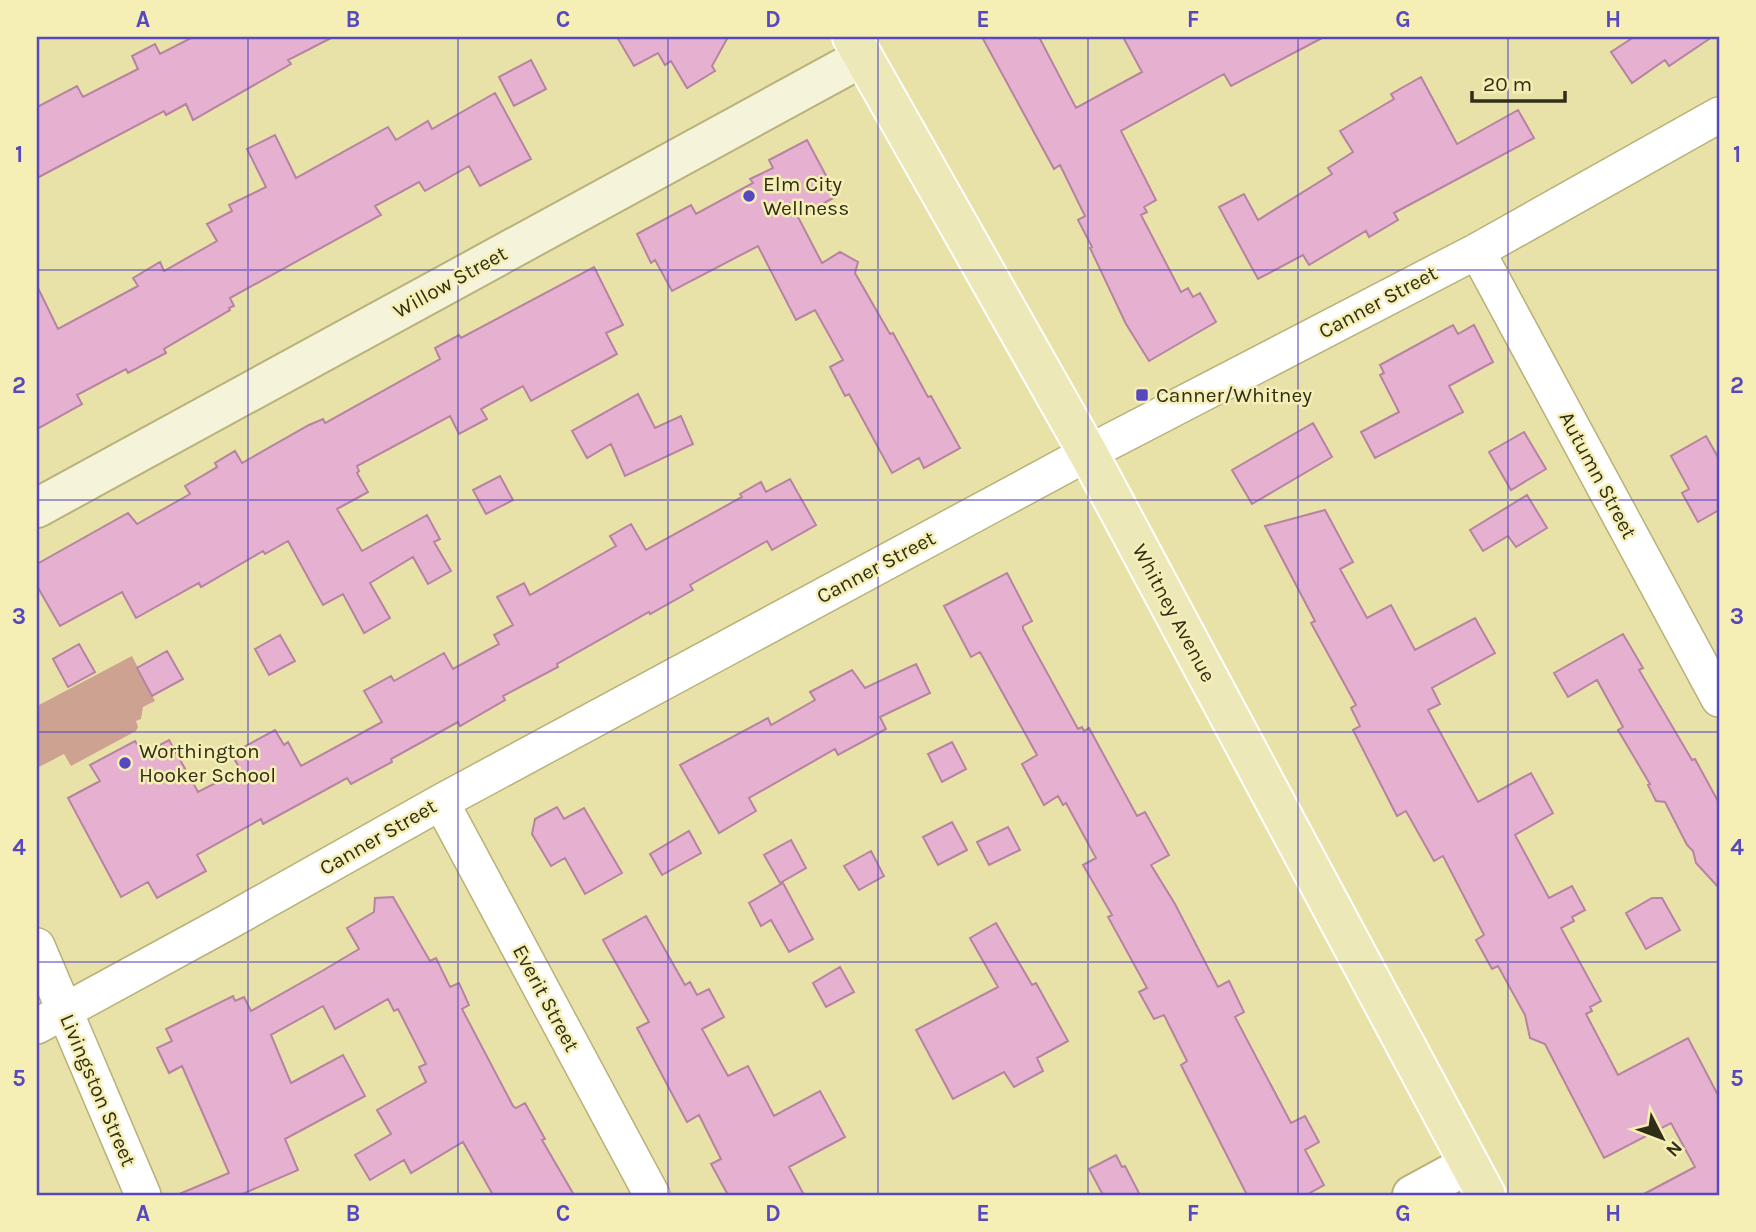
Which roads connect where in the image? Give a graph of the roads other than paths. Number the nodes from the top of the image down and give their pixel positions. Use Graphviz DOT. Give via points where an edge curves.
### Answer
graph roads {
  1 [pos="858,47"];
  2 [pos="1719,115"];
  3 [pos="1477,250"];
  4 [pos="1088,453"];
  5 [pos="37,508"];
  6 [pos="1719,699"];
  7 [pos="441,802"];
  8 [pos="37,946"];
  9 [pos="50,1018"];
  10 [pos="1478,1180"];
  11 [pos="143,1195"];
  12 [pos="652,1195"];
  13 [pos="1412,1195"];
  1 -- 4 [label="main road, Whitney Avenue"];
  1 -- 5 [label="main road, Willow Street"];
  2 -- 3 [label="street, Canner Street"];
  3 -- 4 [label="street, Canner Street"];
  3 -- 6 [label="street, Autumn Street"];
  4 -- 7 [label="street, Canner Street"];
  4 -- 10 [label="main road, Whitney Avenue"];
  7 -- 9 [label="street, Canner Street"];
  7 -- 12 [label="street, Everit Street"];
  8 -- 9 [label="street, Livingston Street"];
  9 -- 11 [label="street, Livingston Street"];
  10 -- 13 [label="street"];
}
